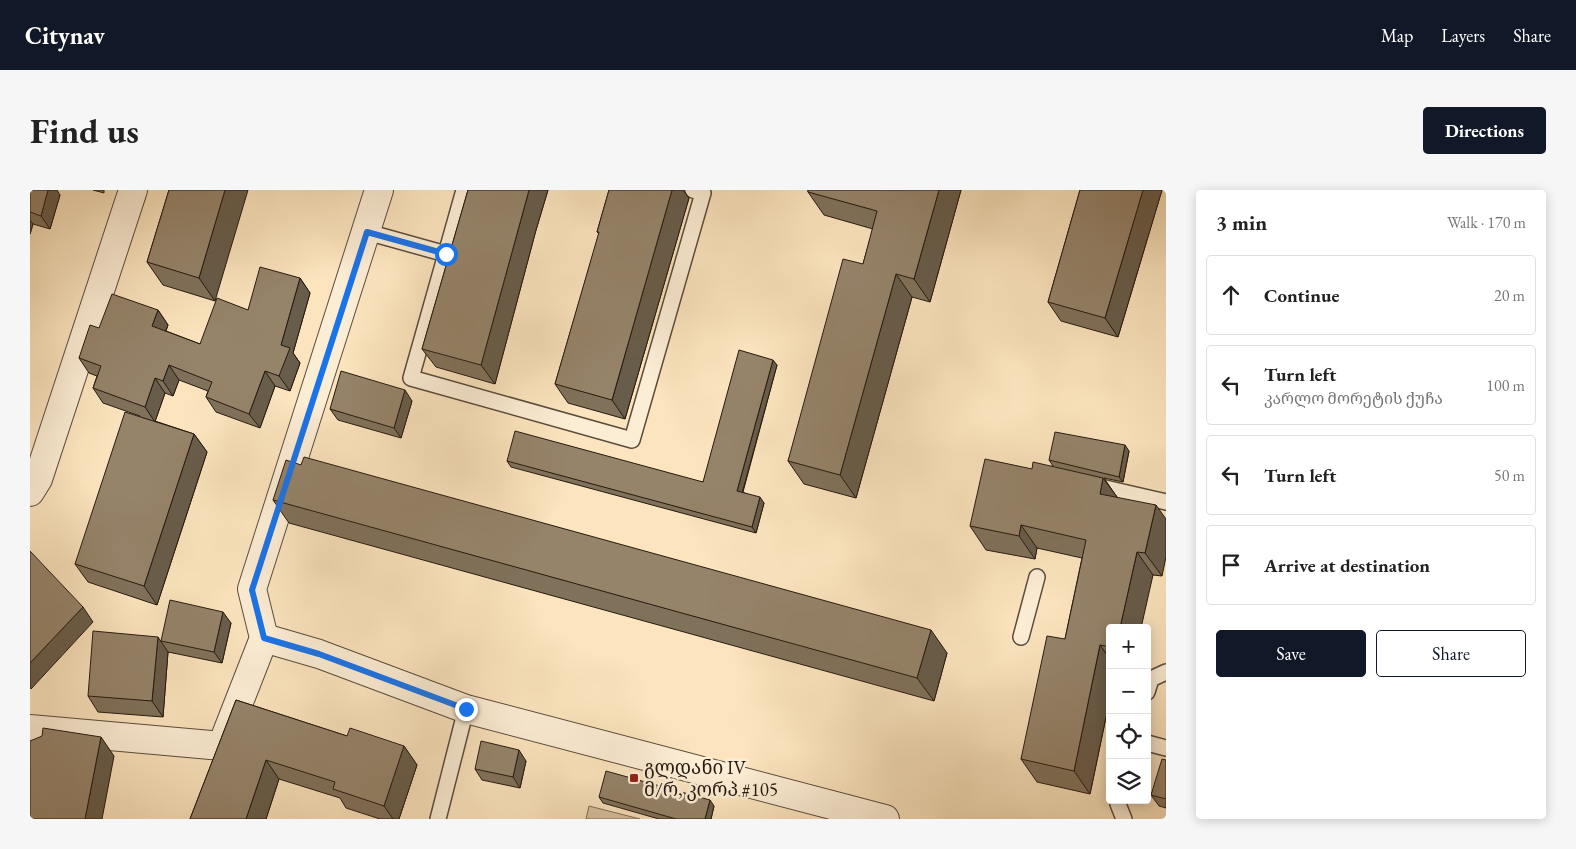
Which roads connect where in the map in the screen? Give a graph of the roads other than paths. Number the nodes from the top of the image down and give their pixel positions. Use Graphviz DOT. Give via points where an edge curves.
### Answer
graph roads {
  1 [pos="133,190"];
  2 [pos="379,190"];
  3 [pos="464,190"];
  4 [pos="693,190"];
  5 [pos="367,232"];
  6 [pos="446,254"];
  7 [pos="1079,482"];
  8 [pos="30,492"];
  9 [pos="1166,502"];
  10 [pos="1037,577"];
  11 [pos="1021,637"];
  12 [pos="264,638"];
  13 [pos="1166,672"];
  14 [pos="1151,679"];
  15 [pos="466,709"];
  16 [pos="30,728"];
  17 [pos="1151,744"];
  18 [pos="222,746"];
  19 [pos="1166,748"];
  20 [pos="211,773"];
  21 [pos="1118,804"];
  22 [pos="438,819"];
  23 [pos="885,819"];
  24 [pos="1124,819"];
  1 -- 8 [label="street" via="38,478"];
  2 -- 5 [label="street"];
  3 -- 6 [label="lane"];
  4 -- 6 [label="lane" via="703,193 632,440 411,378"];
  5 -- 6 [label="lane"];
  5 -- 12 [label="street" via="252,590"];
  7 -- 9 [label="lane"];
  10 -- 11 [label="lane"];
  12 -- 15 [label="street" via="319,654"];
  12 -- 18 [label="street"];
  13 -- 14 [label="lane"];
  15 -- 22 [label="lane"];
  15 -- 23 [label="street"];
  16 -- 18 [label="street"];
  17 -- 19 [label="lane"];
  18 -- 20 [label="street"];
  21 -- 24 [label="lane"];
}
